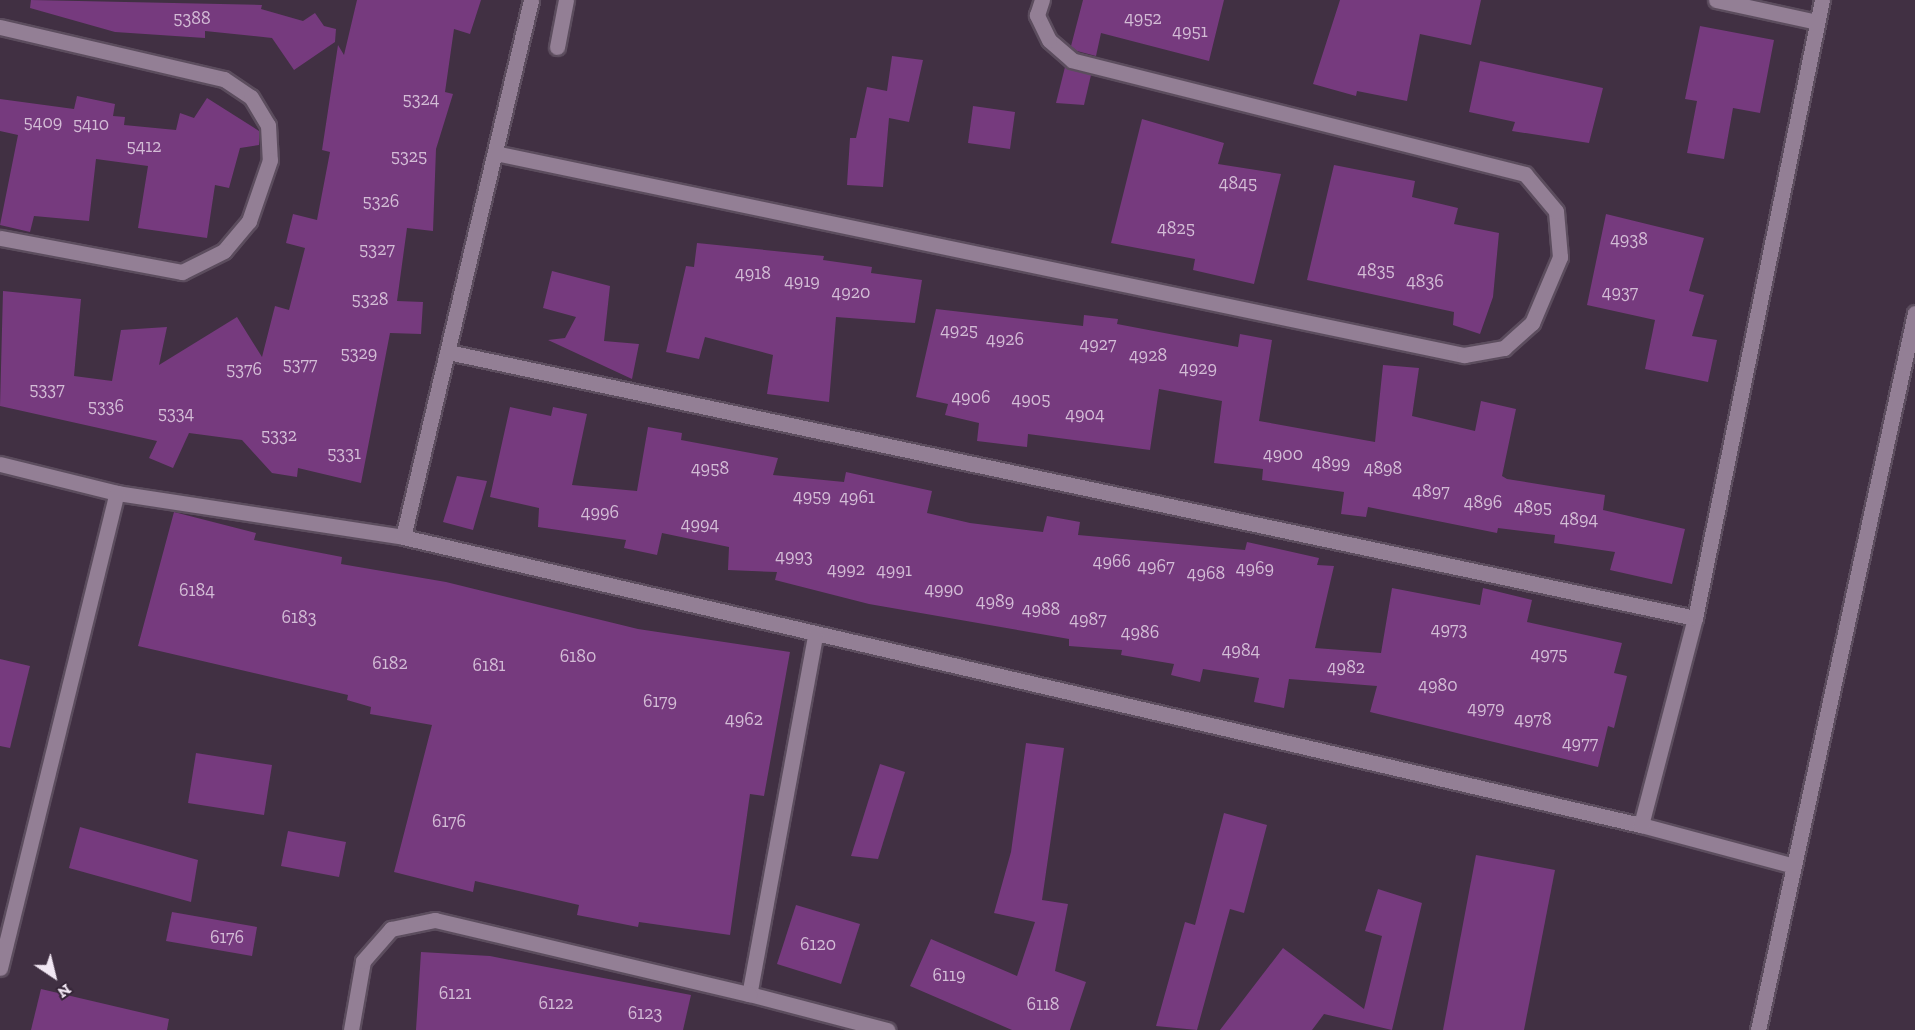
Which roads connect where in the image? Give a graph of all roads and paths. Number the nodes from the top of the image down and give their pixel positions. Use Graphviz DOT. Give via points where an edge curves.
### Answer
graph roads {
  1 [pos="531,0"];
  2 [pos="566,0"];
  3 [pos="1042,0"];
  4 [pos="1716,0"];
  5 [pos="1822,0"];
  6 [pos="1817,22"];
  7 [pos="0,27"];
  8 [pos="557,47"];
  9 [pos="495,153"];
  10 [pos="0,238"];
  11 [pos="1915,314"];
  12 [pos="448,352"];
  13 [pos="0,464"];
  14 [pos="117,493"];
  15 [pos="403,537"];
  16 [pos="1695,618"];
  17 [pos="815,636"];
  18 [pos="1641,825"];
  19 [pos="1794,866"];
  20 [pos="0,968"];
  21 [pos="749,994"];
  22 [pos="351,1030"];
  23 [pos="887,1030"];
  24 [pos="1758,1030"];
  1 -- 9 [label="street"];
  2 -- 8 [label="street"];
  3 -- 9 [label="street" via="1037,15 1049,40 1072,60 1526,174 1556,211 1560,257 1532,323 1504,348 1464,354"];
  4 -- 6 [label="street"];
  5 -- 6 [label="street"];
  6 -- 16 [label="street"];
  7 -- 10 [label="street" via="224,79 251,97 268,125 270,160 249,221 224,251 182,272"];
  9 -- 12 [label="street"];
  11 -- 19 [label="street"];
  12 -- 15 [label="street"];
  12 -- 16 [label="street"];
  13 -- 14 [label="street"];
  14 -- 15 [label="street"];
  14 -- 20 [label="street"];
  15 -- 17 [label="street"];
  16 -- 18 [label="street"];
  17 -- 18 [label="street"];
  17 -- 21 [label="street"];
  18 -- 19 [label="street"];
  19 -- 24 [label="street"];
  21 -- 22 [label="street" via="435,920 391,929 363,961"];
  21 -- 23 [label="street"];
}
